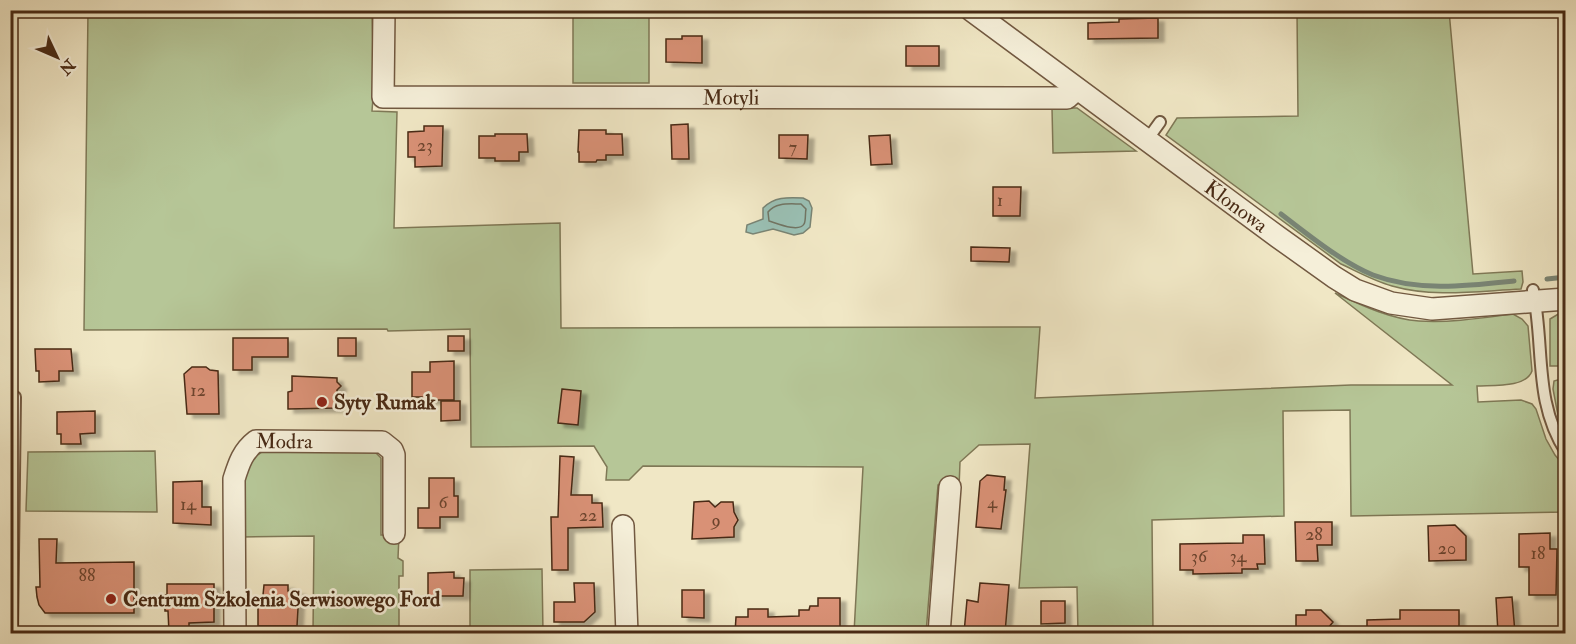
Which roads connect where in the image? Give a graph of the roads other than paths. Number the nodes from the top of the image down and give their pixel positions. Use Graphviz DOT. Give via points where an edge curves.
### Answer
graph roads {
  1 [pos="384,10"];
  2 [pos="971,10"];
  3 [pos="1077,89"];
  4 [pos="1160,122"];
  5 [pos="1147,140"];
  6 [pos="1534,296"];
  7 [pos="1566,299"];
  8 [pos="15,397"];
  9 [pos="1566,452"];
  10 [pos="950,487"];
  11 [pos="623,526"];
  12 [pos="394,533"];
  13 [pos="12,633"];
  14 [pos="235,633"];
  15 [pos="627,633"];
  16 [pos="939,633"];
  1 -- 3 [label="street, Motyli" via="383,97 1067,98"];
  2 -- 3 [label="street, Klonowa"];
  3 -- 5 [label="street, Klonowa"];
  4 -- 5 [label="lane"];
  5 -- 6 [label="street, Klonowa" via="1334,277 1366,295 1432,309"];
  6 -- 7 [label="street, Klonowa"];
  6 -- 9 [label="lane" via="1549,420"];
  8 -- 13 [label="lane"];
  10 -- 16 [label="street"];
  11 -- 15 [label="street"];
  12 -- 14 [label="street, Modra" via="394,455 382,442 256,441 241,458 234,478"];
}
